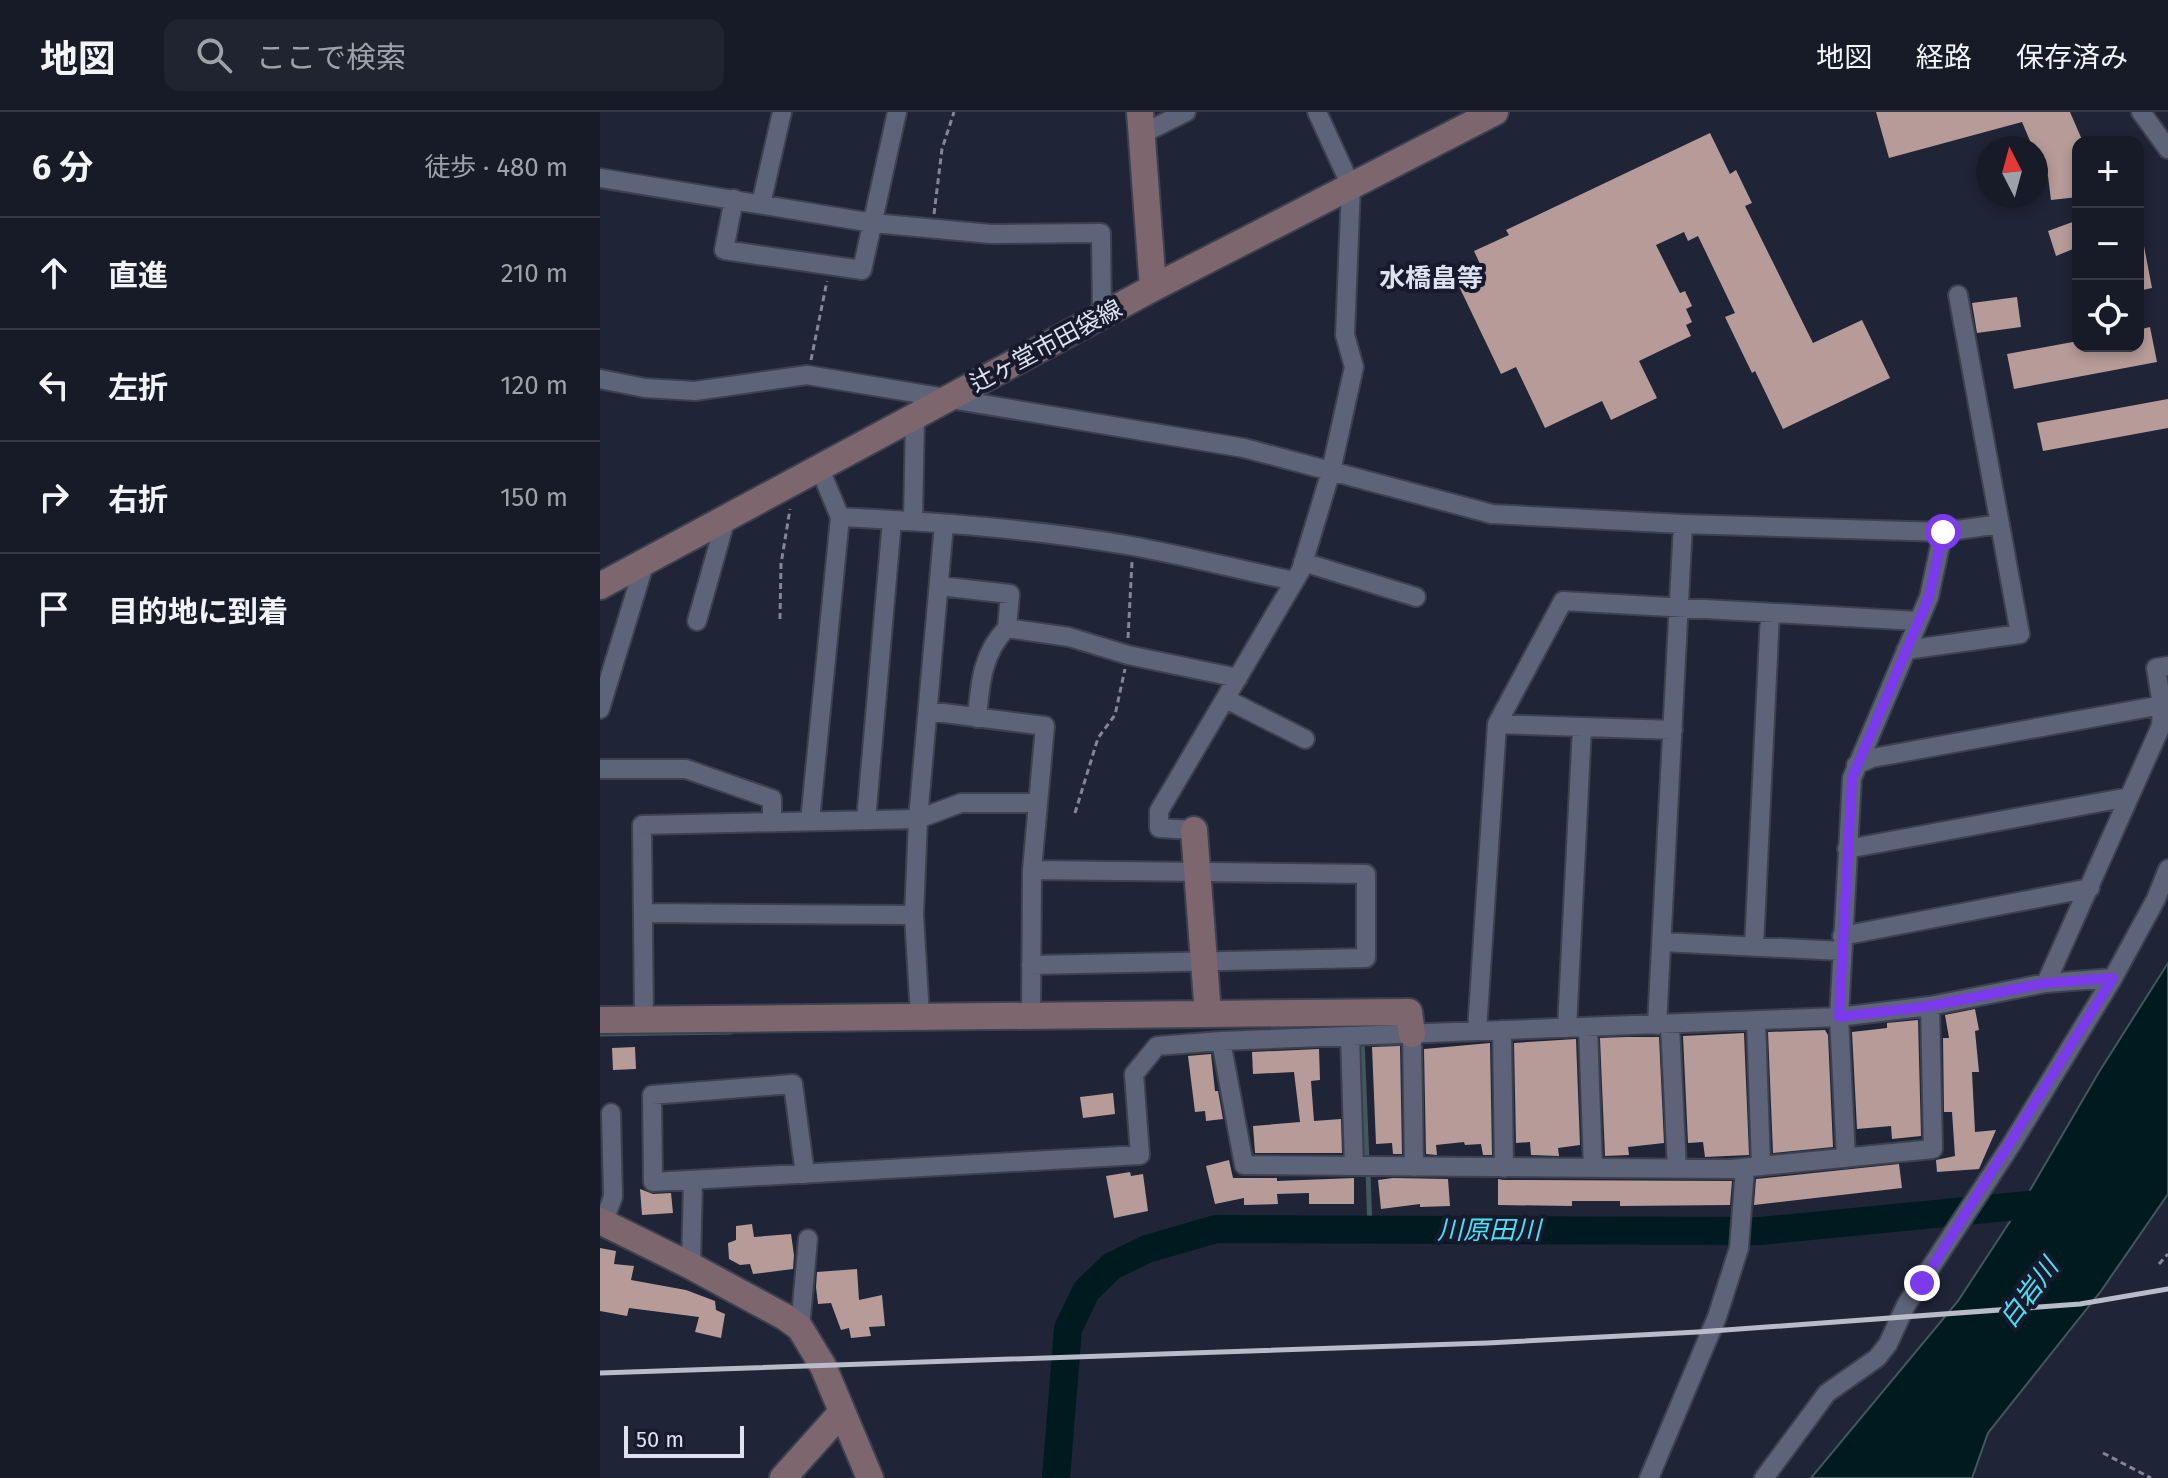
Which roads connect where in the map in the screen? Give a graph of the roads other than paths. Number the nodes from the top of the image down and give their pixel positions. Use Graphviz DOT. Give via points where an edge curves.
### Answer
graph roads {
  1 [pos="782,112"];
  2 [pos="897,112"];
  3 [pos="1186,112"];
  4 [pos="1317,112"];
  5 [pos="1495,112"];
  6 [pos="2141,112"];
  7 [pos="1141,123"];
  8 [pos="2168,149"];
  9 [pos="600,178"];
  10 [pos="1351,186"];
  11 [pos="734,199"];
  12 [pos="761,204"];
  13 [pos="873,223"];
  14 [pos="1153,288"];
  15 [pos="1958,295"];
  16 [pos="1102,315"];
  17 [pos="600,379"];
  18 [pos="946,399"];
  19 [pos="915,417"];
  20 [pos="819,467"];
  21 [pos="1331,471"];
  22 [pos="840,517"];
  23 [pos="726,518"];
  24 [pos="892,520"];
  25 [pos="913,521"];
  26 [pos="944,524"];
  27 [pos="1683,524"];
  28 [pos="2000,524"];
  29 [pos="1943,532"];
  30 [pos="645,562"];
  31 [pos="1303,562"];
  32 [pos="1294,581"];
  33 [pos="600,586"];
  34 [pos="939,586"];
  35 [pos="1416,597"];
  36 [pos="1678,607"];
  37 [pos="1770,613"];
  38 [pos="697,621"];
  39 [pos="1918,621"];
  40 [pos="1007,628"];
  41 [pos="1906,650"];
  42 [pos="2168,666"];
  43 [pos="1238,678"];
  44 [pos="1226,699"];
  45 [pos="2162,705"];
  46 [pos="600,709"];
  47 [pos="928,711"];
  48 [pos="977,718"];
  49 [pos="1497,724"];
  50 [pos="1582,727"];
  51 [pos="1673,730"];
  52 [pos="1305,739"];
  53 [pos="1856,765"];
  54 [pos="600,769"];
  55 [pos="2129,797"];
  56 [pos="1038,803"];
  57 [pos="918,819"];
  58 [pos="866,820"];
  59 [pos="810,821"];
  60 [pos="772,822"];
  61 [pos="1194,830"];
  62 [pos="1847,849"];
  63 [pos="2168,869"];
  64 [pos="1032,870"];
  65 [pos="1197,872"];
  66 [pos="2090,888"];
  67 [pos="643,913"];
  68 [pos="914,915"];
  69 [pos="1663,942"];
  70 [pos="1841,943"];
  71 [pos="1754,947"];
  72 [pos="1204,960"];
  73 [pos="1031,965"];
  74 [pos="2113,978"];
  75 [pos="2046,983"];
  76 [pos="1930,1006"];
  77 [pos="1208,1014"];
  78 [pos="1031,1016"];
  79 [pos="920,1017"];
  80 [pos="1839,1017"];
  81 [pos="644,1019"];
  82 [pos="600,1020"];
  83 [pos="1756,1021"];
  84 [pos="1664,1025"];
  85 [pos="1567,1028"];
  86 [pos="1588,1028"];
  87 [pos="1502,1030"];
  88 [pos="1477,1031"];
  89 [pos="1412,1034"];
  90 [pos="1350,1036"];
  91 [pos="1221,1041"];
  92 [pos="611,1113"];
  93 [pos="1846,1158"];
  94 [pos="1354,1166"];
  95 [pos="1414,1167"];
  96 [pos="1753,1167"];
  97 [pos="1504,1168"];
  98 [pos="1593,1168"];
  99 [pos="1677,1169"];
  100 [pos="805,1174"];
  101 [pos="693,1180"];
  102 [pos="602,1222"];
  103 [pos="808,1239"];
  104 [pos="691,1266"];
  105 [pos="800,1328"];
  106 [pos="842,1412"];
  107 [pos="783,1478"];
  108 [pos="870,1478"];
  109 [pos="1649,1478"];
  110 [pos="1764,1478"];
  1 -- 12 [label="street"];
  2 -- 13 [label="street"];
  3 -- 7 [label="street"];
  4 -- 10 [label="street"];
  5 -- 10 [label="main road, 辻ヶ堂市田袋線"];
  6 -- 8 [label="street"];
  7 -- 14 [label="main road"];
  9 -- 11 [label="street"];
  10 -- 14 [label="main road, 辻ヶ堂市田袋線"];
  10 -- 21 [label="street" via="1345,335 1354,367"];
  11 -- 12 [label="street"];
  11 -- 13 [label="street" via="724,250 862,270"];
  12 -- 13 [label="street"];
  13 -- 16 [label="street" via="991,234 1101,233"];
  14 -- 16 [label="main road, 辻ヶ堂市田袋線"];
  15 -- 28 [label="street"];
  16 -- 18 [label="main road, 辻ヶ堂市田袋線"];
  17 -- 18 [label="street" via="695,391 807,375"];
  18 -- 19 [label="main road, 辻ヶ堂市田袋線"];
  18 -- 21 [label="street" via="1244,448"];
  19 -- 20 [label="main road, 辻ヶ堂市田袋線"];
  19 -- 25 [label="street"];
  20 -- 22 [label="street"];
  20 -- 23 [label="main road, 辻ヶ堂市田袋線"];
  21 -- 27 [label="street" via="1492,514"];
  21 -- 31 [label="street"];
  22 -- 24 [label="street"];
  22 -- 59 [label="street"];
  23 -- 30 [label="main road, 辻ヶ堂市田袋線"];
  23 -- 38 [label="street"];
  24 -- 25 [label="street"];
  24 -- 58 [label="street"];
  25 -- 26 [label="street"];
  26 -- 32 [label="street" via="1133,546"];
  26 -- 34 [label="street"];
  27 -- 29 [label="street"];
  27 -- 36 [label="street"];
  28 -- 29 [label="street"];
  28 -- 41 [label="street" via="2020,634"];
  29 -- 39 [label="street" via="1929,597"];
  30 -- 33 [label="main road, 辻ヶ堂市田袋線"];
  30 -- 46 [label="street"];
  31 -- 32 [label="street"];
  31 -- 35 [label="street"];
  32 -- 43 [label="street"];
  34 -- 40 [label="street" via="1010,594"];
  34 -- 47 [label="street"];
  36 -- 37 [label="street"];
  36 -- 49 [label="street" via="1563,601"];
  36 -- 51 [label="street"];
  37 -- 39 [label="street"];
  37 -- 71 [label="street"];
  39 -- 41 [label="street"];
  40 -- 43 [label="street" via="1069,637"];
  40 -- 48 [label="street" via="981,670"];
  41 -- 53 [label="street"];
  42 -- 45 [label="street" via="2156,668"];
  43 -- 44 [label="street"];
  44 -- 52 [label="street"];
  44 -- 61 [label="street" via="1159,811 1159,828"];
  45 -- 53 [label="street"];
  45 -- 55 [label="street" via="2161,726"];
  47 -- 48 [label="street"];
  47 -- 57 [label="street"];
  48 -- 56 [label="street" via="1045,726"];
  49 -- 50 [label="street"];
  49 -- 88 [label="street"];
  50 -- 51 [label="street"];
  50 -- 85 [label="street"];
  51 -- 69 [label="street"];
  53 -- 62 [label="street"];
  54 -- 60 [label="street" via="686,769 772,799"];
  55 -- 62 [label="street"];
  55 -- 66 [label="street"];
  56 -- 57 [label="street" via="961,803"];
  56 -- 64 [label="street"];
  57 -- 58 [label="street"];
  57 -- 68 [label="street"];
  58 -- 59 [label="street"];
  59 -- 60 [label="street"];
  60 -- 67 [label="street" via="642,825"];
  61 -- 65 [label="main road"];
  62 -- 70 [label="street"];
  63 -- 74 [label="street"];
  64 -- 65 [label="street"];
  64 -- 73 [label="street"];
  65 -- 72 [label="main road"];
  65 -- 72 [label="street" via="1366,874 1366,958"];
  66 -- 70 [label="street"];
  66 -- 75 [label="street"];
  67 -- 68 [label="street"];
  67 -- 81 [label="street"];
  68 -- 79 [label="street"];
  69 -- 71 [label="street"];
  69 -- 84 [label="street"];
  70 -- 71 [label="street"];
  70 -- 80 [label="street"];
  72 -- 73 [label="street"];
  72 -- 77 [label="main road"];
  73 -- 78 [label="street"];
  74 -- 75 [label="street"];
  74 -- 110 [label="street" via="1906,1305 1888,1344 1877,1358 1827,1393"];
  75 -- 76 [label="street"];
  76 -- 80 [label="street"];
  76 -- 93 [label="street" via="1933,1149"];
  77 -- 78 [label="main road"];
  77 -- 89 [label="main road" via="1409,1012"];
  78 -- 79 [label="main road"];
  79 -- 81 [label="main road"];
  80 -- 83 [label="street"];
  80 -- 93 [label="street"];
  81 -- 82 [label="main road"];
  83 -- 84 [label="street"];
  83 -- 96 [label="street"];
  84 -- 86 [label="street"];
  84 -- 99 [label="street"];
  85 -- 86 [label="street"];
  85 -- 87 [label="street"];
  86 -- 98 [label="street"];
  87 -- 88 [label="street"];
  87 -- 97 [label="street"];
  88 -- 89 [label="street"];
  89 -- 90 [label="street"];
  89 -- 95 [label="street"];
  90 -- 91 [label="street"];
  90 -- 94 [label="street"];
  91 -- 94 [label="street" via="1244,1165"];
  91 -- 100 [label="street" via="1157,1046 1134,1074 1140,1155"];
  92 -- 102 [label="street" via="613,1197"];
  93 -- 96 [label="street"];
  94 -- 95 [label="street"];
  95 -- 97 [label="street"];
  96 -- 99 [label="street"];
  96 -- 109 [label="street" via="1735,1262 1717,1317"];
  97 -- 98 [label="street"];
  98 -- 99 [label="street"];
  100 -- 101 [label="street"];
  100 -- 101 [label="street" via="793,1084 652,1095 653,1182"];
  101 -- 104 [label="street"];
  102 -- 104 [label="main road"];
  103 -- 105 [label="street"];
  104 -- 105 [label="main road"];
  105 -- 106 [label="main road"];
  106 -- 107 [label="main road"];
  106 -- 108 [label="main road"];
}
